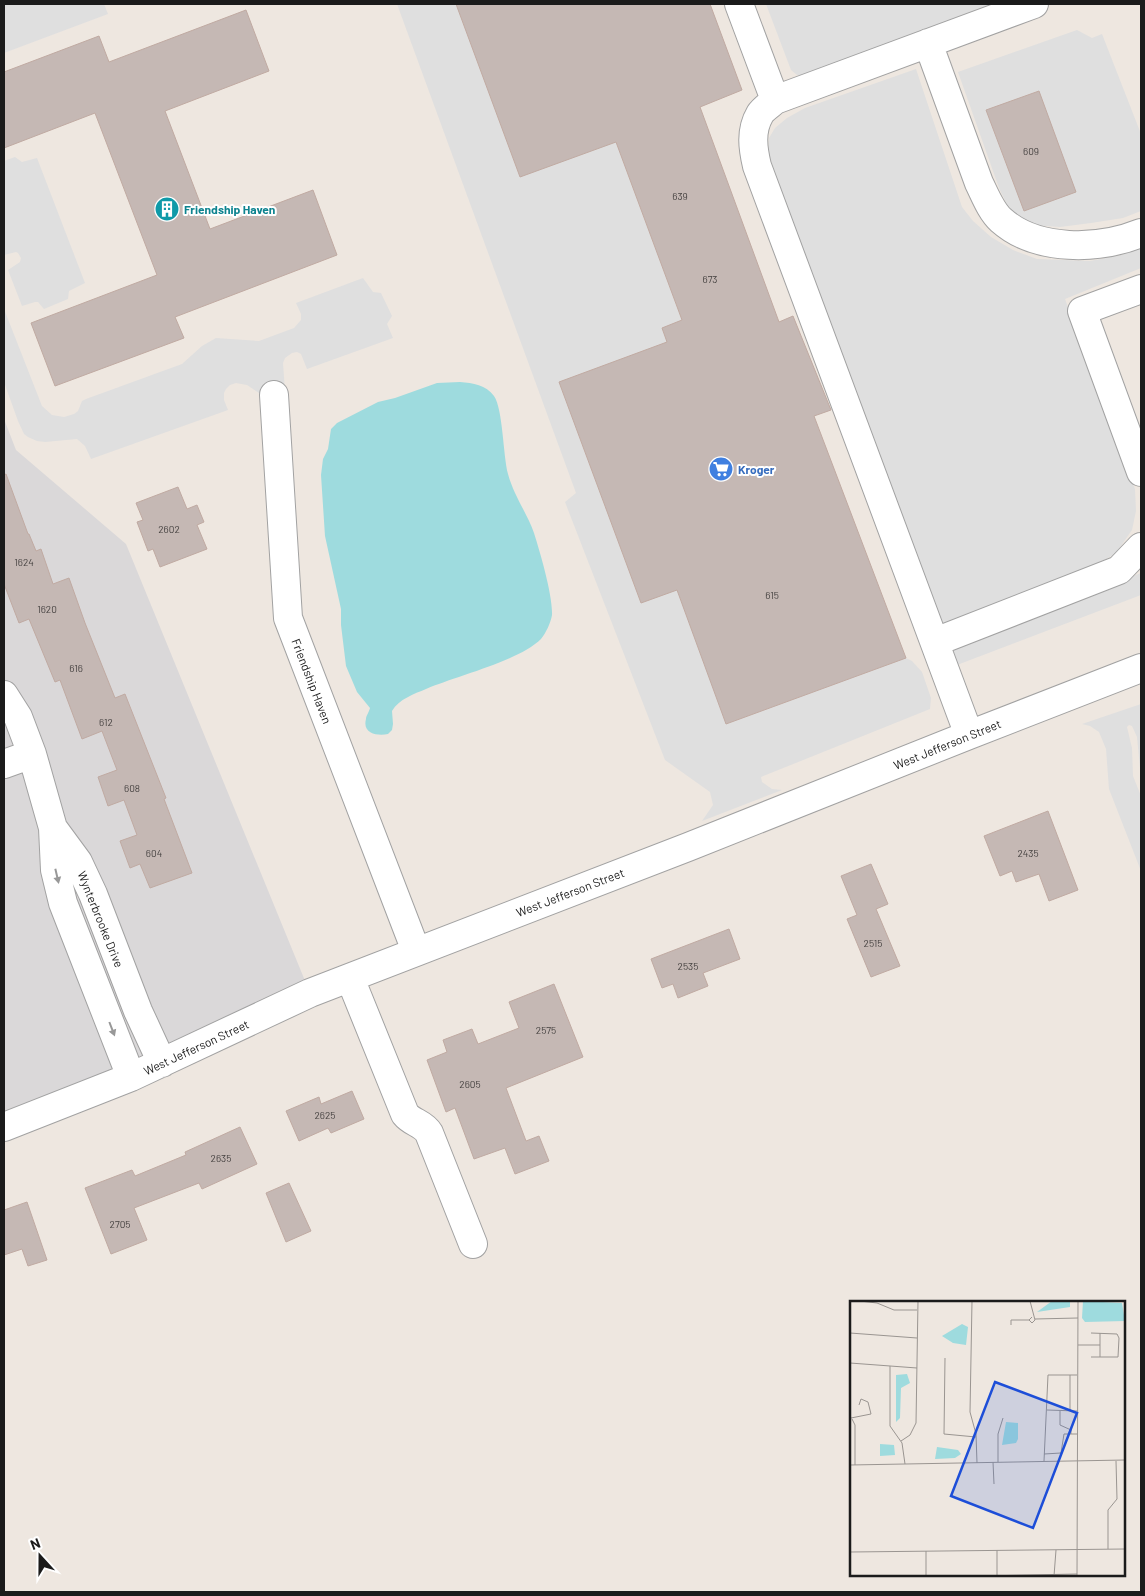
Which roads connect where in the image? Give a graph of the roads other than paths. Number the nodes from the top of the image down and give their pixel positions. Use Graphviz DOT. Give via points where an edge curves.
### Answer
graph roads {
  1 [pos="739,4"];
  2 [pos="1034,4"];
  3 [pos="928,43"];
  4 [pos="776,100"];
  5 [pos="1141,233"];
  6 [pos="1141,289"];
  7 [pos="274,395"];
  8 [pos="1141,472"];
  9 [pos="1141,548"];
  10 [pos="935,642"];
  11 [pos="1141,668"];
  12 [pos="4,695"];
  13 [pos="970,735"];
  14 [pos="32,754"];
  15 [pos="4,764"];
  16 [pos="53,828"];
  17 [pos="416,952"];
  18 [pos="350,978"];
  19 [pos="162,1063"];
  20 [pos="131,1077"];
  21 [pos="4,1127"];
  22 [pos="473,1244"];
  1 -- 4 [label="street"];
  2 -- 3 [label="street"];
  3 -- 4 [label="street"];
  3 -- 5 [label="street" via="979,183 1002,220 1032,238 1070,245 1119,240"];
  4 -- 10 [label="street" via="761,112 755,127 752,144 757,166"];
  6 -- 8 [label="street" via="1082,311"];
  7 -- 17 [label="street, Friendship Haven" via="288,618"];
  9 -- 10 [label="street" via="1119,570"];
  10 -- 13 [label="street"];
  11 -- 13 [label="street, West Jefferson Street"];
  12 -- 14 [label="street, Wynterbrooke Drive" via="18,717"];
  13 -- 17 [label="street, West Jefferson Street"];
  14 -- 15 [label="street"];
  14 -- 16 [label="street, Wynterbrooke Drive"];
  16 -- 19 [label="street, Wynterbrooke Drive" via="78,862 93,894 138,1011"];
  16 -- 20 [label="street, one-way" via="55,870 64,903"];
  17 -- 18 [label="street, West Jefferson Street"];
  18 -- 19 [label="street, West Jefferson Street" via="310,993"];
  18 -- 22 [label="street" via="405,1114 429,1133"];
  19 -- 20 [label="street, West Jefferson Street"];
  20 -- 21 [label="street, West Jefferson Street"];
}
